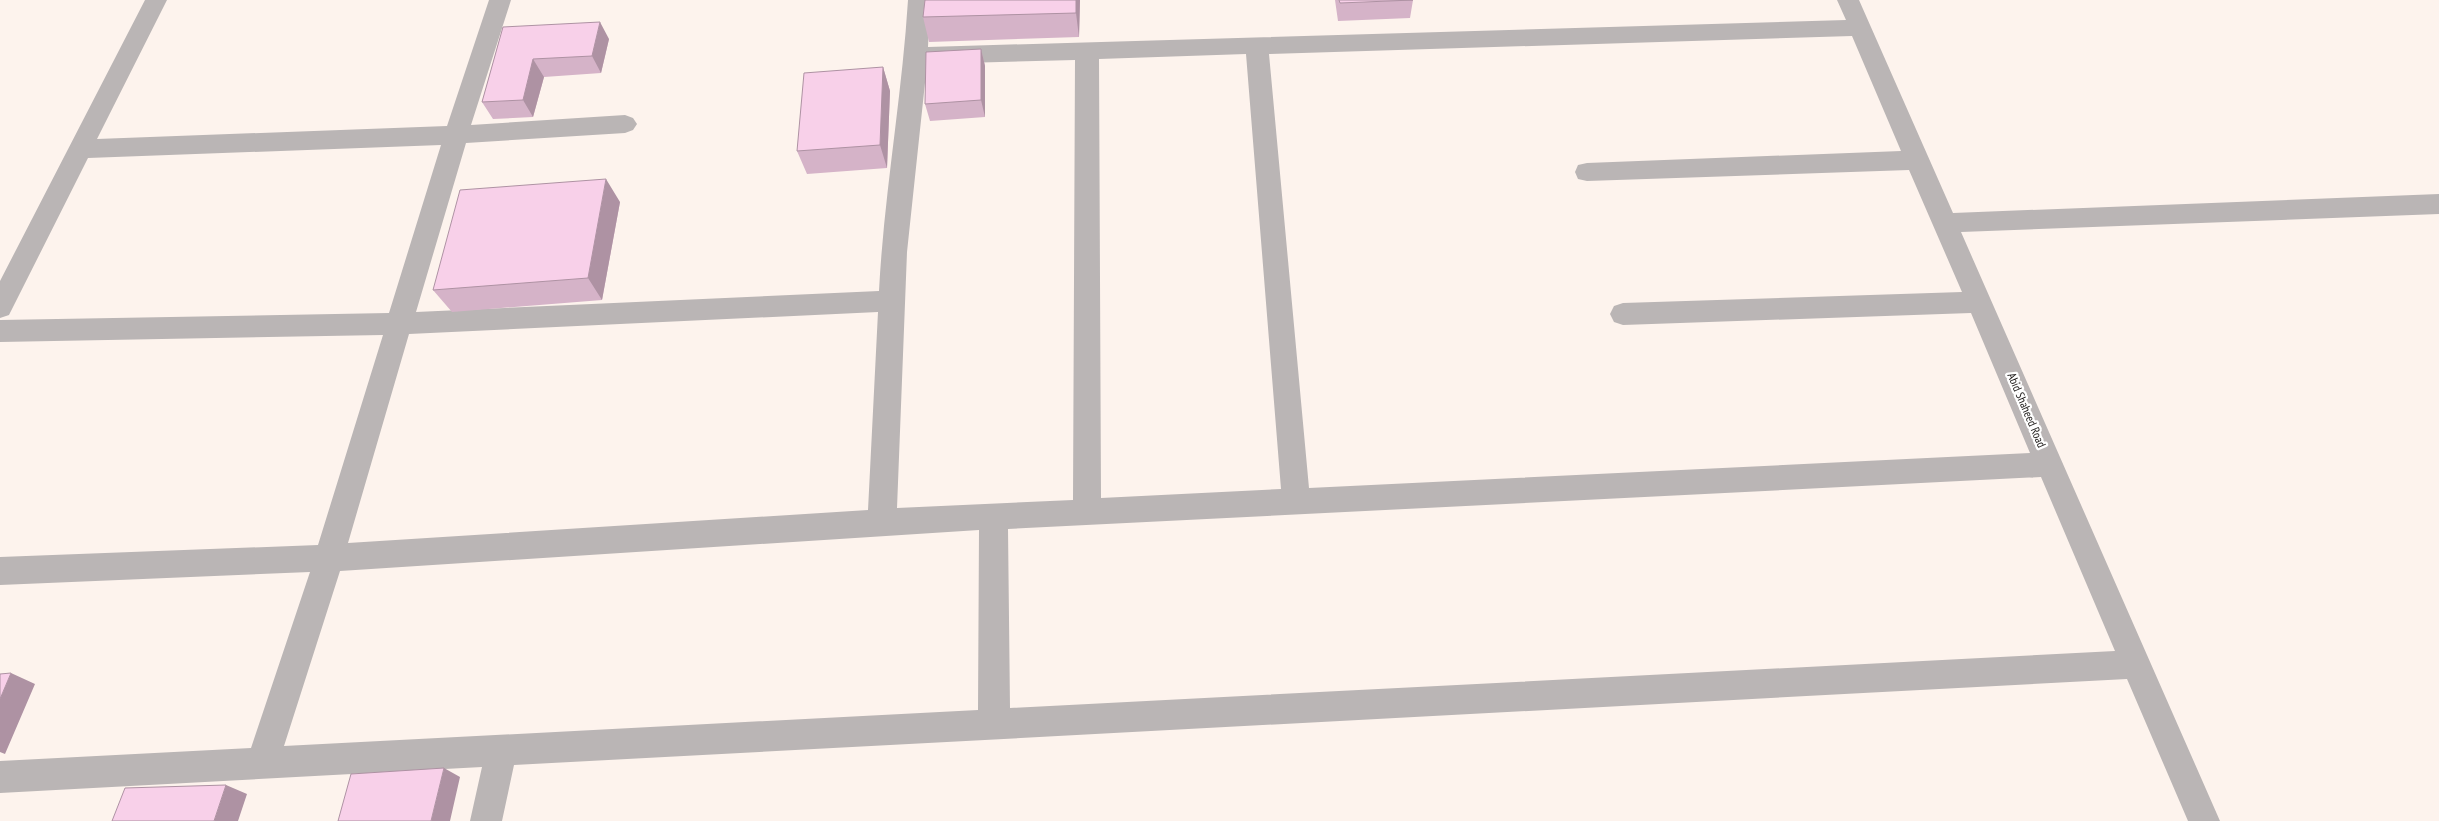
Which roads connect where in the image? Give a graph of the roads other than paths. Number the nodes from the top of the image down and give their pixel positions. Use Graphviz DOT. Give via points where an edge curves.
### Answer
graph roads {
  1 [pos="156,0"];
  2 [pos="500,0"];
  3 [pos="919,0"];
  4 [pos="1848,0"];
  5 [pos="1860,28"];
  6 [pos="1257,46"];
  7 [pos="1087,51"];
  8 [pos="916,56"];
  9 [pos="625,124"];
  10 [pos="456,135"];
  11 [pos="80,149"];
  12 [pos="1918,160"];
  13 [pos="1587,172"];
  14 [pos="2439,204"];
  15 [pos="1945,223"];
  16 [pos="891,301"];
  17 [pos="1980,302"];
  18 [pos="0,308"];
  19 [pos="1623,314"];
  20 [pos="399,324"];
  21 [pos="0,331"];
  22 [pos="2050,464"];
  23 [pos="1296,501"];
  24 [pos="1087,511"];
  25 [pos="993,516"];
  26 [pos="882,522"];
  27 [pos="329,558"];
  28 [pos="0,572"];
  29 [pos="2137,664"];
  30 [pos="994,724"];
  31 [pos="502,750"];
  32 [pos="262,764"];
  33 [pos="0,777"];
  34 [pos="486,821"];
  35 [pos="2204,821"];
  1 -- 11 [label="street"];
  2 -- 10 [label="street"];
  3 -- 8 [label="street"];
  4 -- 5 [label="street, Abid Shaheed Road"];
  5 -- 6 [label="street"];
  5 -- 12 [label="street, Abid Shaheed Road"];
  6 -- 7 [label="street"];
  6 -- 23 [label="street"];
  7 -- 8 [label="street"];
  7 -- 24 [label="street"];
  8 -- 16 [label="street"];
  9 -- 10 [label="street"];
  10 -- 11 [label="street"];
  10 -- 20 [label="street"];
  11 -- 18 [label="street"];
  12 -- 13 [label="street"];
  12 -- 15 [label="street, Abid Shaheed Road"];
  14 -- 15 [label="street"];
  15 -- 17 [label="street, Abid Shaheed Road"];
  16 -- 20 [label="street"];
  16 -- 26 [label="street"];
  17 -- 19 [label="street"];
  17 -- 22 [label="street, Abid Shaheed Road"];
  20 -- 21 [label="street"];
  20 -- 27 [label="street"];
  22 -- 23 [label="street"];
  22 -- 29 [label="street, Abid Shaheed Road"];
  23 -- 24 [label="street"];
  24 -- 25 [label="street"];
  25 -- 26 [label="street"];
  25 -- 30 [label="street"];
  26 -- 27 [label="street"];
  27 -- 28 [label="street"];
  27 -- 32 [label="street"];
  29 -- 30 [label="street"];
  29 -- 35 [label="street, Abid Shaheed Road"];
  30 -- 31 [label="street"];
  31 -- 32 [label="street"];
  31 -- 34 [label="street"];
  32 -- 33 [label="street"];
}
